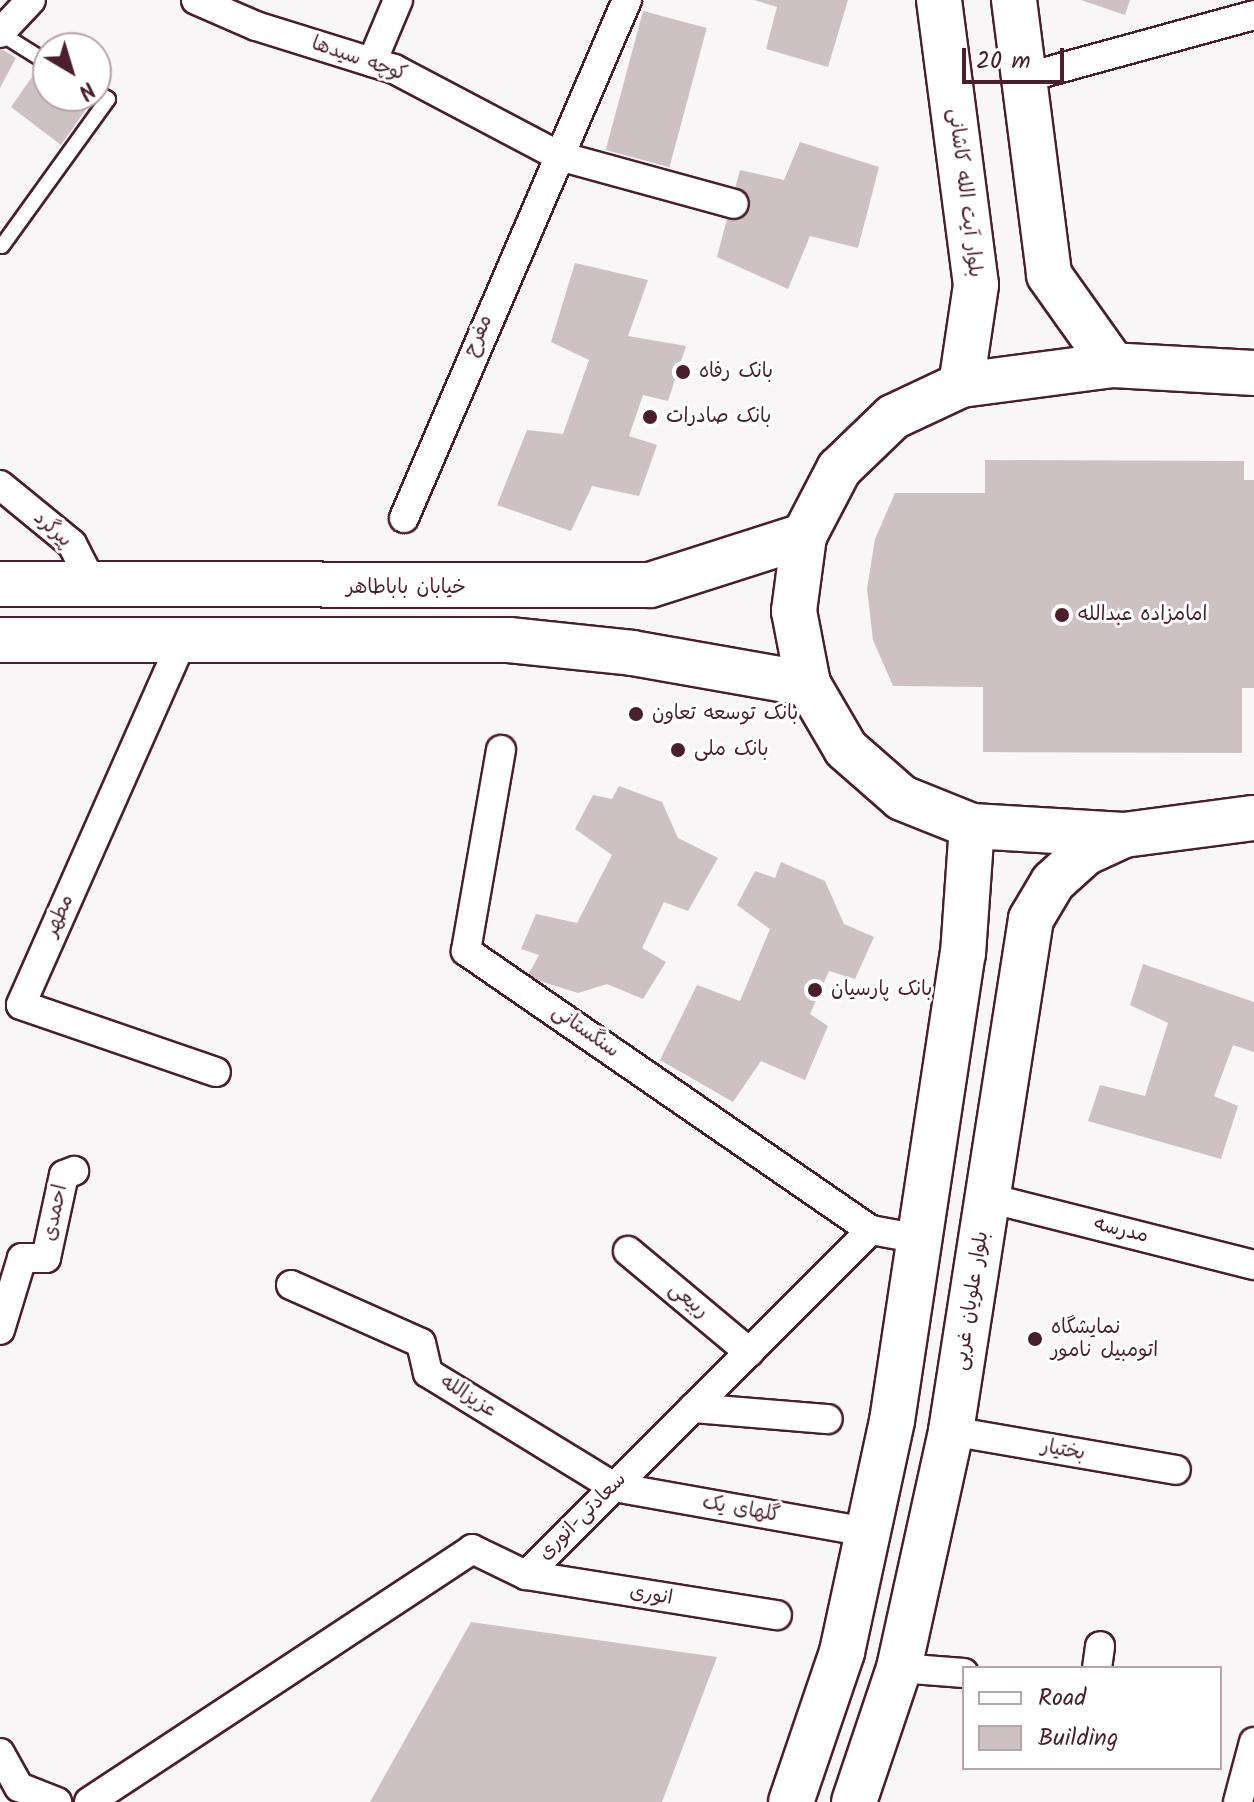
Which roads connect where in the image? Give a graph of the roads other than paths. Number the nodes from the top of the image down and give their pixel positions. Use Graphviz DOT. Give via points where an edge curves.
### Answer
graph roads {
  1 [pos="31,0"];
  2 [pos="196,0"];
  3 [pos="398,0"];
  4 [pos="627,0"];
  5 [pos="939,0"];
  6 [pos="1014,0"];
  7 [pos="1254,15"];
  8 [pos="0,33"];
  9 [pos="32,53"];
  10 [pos="372,62"];
  11 [pos="1024,78"];
  12 [pos="99,112"];
  13 [pos="559,156"];
  14 [pos="734,204"];
  15 [pos="2,246"];
  16 [pos="1113,365"];
  17 [pos="1254,373"];
  18 [pos="961,385"];
  19 [pos="0,485"];
  20 [pos="404,518"];
  21 [pos="804,536"];
  22 [pos="0,584"];
  23 [pos="93,585"];
  24 [pos="183,639"];
  25 [pos="0,640"];
  26 [pos="808,684"];
  27 [pos="501,750"];
  28 [pos="1254,818"];
  29 [pos="972,826"];
  30 [pos="1124,835"];
  31 [pos="216,1072"];
  32 [pos="74,1171"];
  33 [pos="989,1198"];
  34 [pos="871,1230"];
  35 [pos="920,1239"];
  36 [pos="628,1251"];
  37 [pos="1254,1265"];
  38 [pos="291,1285"];
  39 [pos="0,1330"];
  40 [pos="749,1352"];
  41 [pos="693,1408"];
  42 [pos="828,1419"];
  43 [pos="951,1431"];
  44 [pos="1176,1470"];
  45 [pos="614,1487"];
  46 [pos="867,1532"];
  47 [pos="526,1575"];
  48 [pos="777,1615"];
  49 [pos="834,1673"];
  50 [pos="962,1673"];
  51 [pos="896,1678"];
  52 [pos="1254,1742"];
  53 [pos="0,1753"];
  54 [pos="57,1802"];
  55 [pos="89,1802"];
  56 [pos="791,1802"];
  57 [pos="854,1802"];
  58 [pos="1238,1802"];
  1 -- 8 [label="street"];
  2 -- 10 [label="street, کوچه سیدها"];
  3 -- 10 [label="street"];
  4 -- 13 [label="street, مفرح"];
  5 -- 18 [label="main road, بلوار آیت الله کاشانی" via="976,285"];
  6 -- 11 [label="main road"];
  7 -- 11 [label="street"];
  8 -- 9 [label="lane"];
  10 -- 13 [label="street, کوچه سیدها"];
  11 -- 16 [label="main road" via="1049,275"];
  12 -- 15 [label="lane"];
  13 -- 14 [label="street, کوچه سیدها"];
  13 -- 20 [label="street, مفرح"];
  16 -- 17 [label="main road"];
  16 -- 18 [label="main road"];
  18 -- 21 [label="main road" via="893,417 839,469"];
  19 -- 23 [label="street, پیرگرد" via="72,544"];
  21 -- 23 [label="main road, خیابان باباطاهر" via="650,585"];
  21 -- 26 [label="main road" via="794,611"];
  22 -- 23 [label="main road, خیابان باباطاهر"];
  24 -- 25 [label="main road"];
  24 -- 26 [label="main road" via="509,640 632,653"];
  24 -- 31 [label="street, مطهر" via="21,1005"];
  26 -- 29 [label="main road" via="846,749 879,779 902,798"];
  27 -- 34 [label="street, سنگستانی" via="466,951"];
  28 -- 30 [label="main road"];
  29 -- 30 [label="main road"];
  29 -- 35 [label="main road" via="963,954"];
  30 -- 33 [label="main road, بلوار علویان غربی" via="1085,853 1053,882 1031,919"];
  32 -- 39 [label="street, احمدی" via="64,1175 46,1258 22,1258"];
  33 -- 37 [label="street, مدرسه"];
  33 -- 43 [label="main road, بلوار علویان غربی"];
  34 -- 35 [label="street"];
  34 -- 40 [label="street, سعادتی-انوری"];
  35 -- 46 [label="main road"];
  36 -- 40 [label="street, ربیعی"];
  38 -- 45 [label="street, عزیزالله" via="421,1343 428,1373"];
  40 -- 41 [label="street, سعادتی-انوری"];
  41 -- 42 [label="street"];
  41 -- 45 [label="street, سعادتی-انوری"];
  43 -- 44 [label="street, بختیار"];
  43 -- 51 [label="main road, بلوار علویان غربی"];
  45 -- 46 [label="street, گلهای یک"];
  45 -- 47 [label="street, سعادتی-انوری"];
  46 -- 49 [label="main road"];
  47 -- 48 [label="street, انوری"];
  47 -- 55 [label="street, سعادتی-انوری" via="472,1549"];
  49 -- 51 [label="main road"];
  49 -- 56 [label="main road"];
  50 -- 51 [label="street"];
  51 -- 57 [label="main road, بلوار علویان غربی"];
  52 -- 58 [label="street"];
  53 -- 54 [label="street" via="19,1787"];
}
